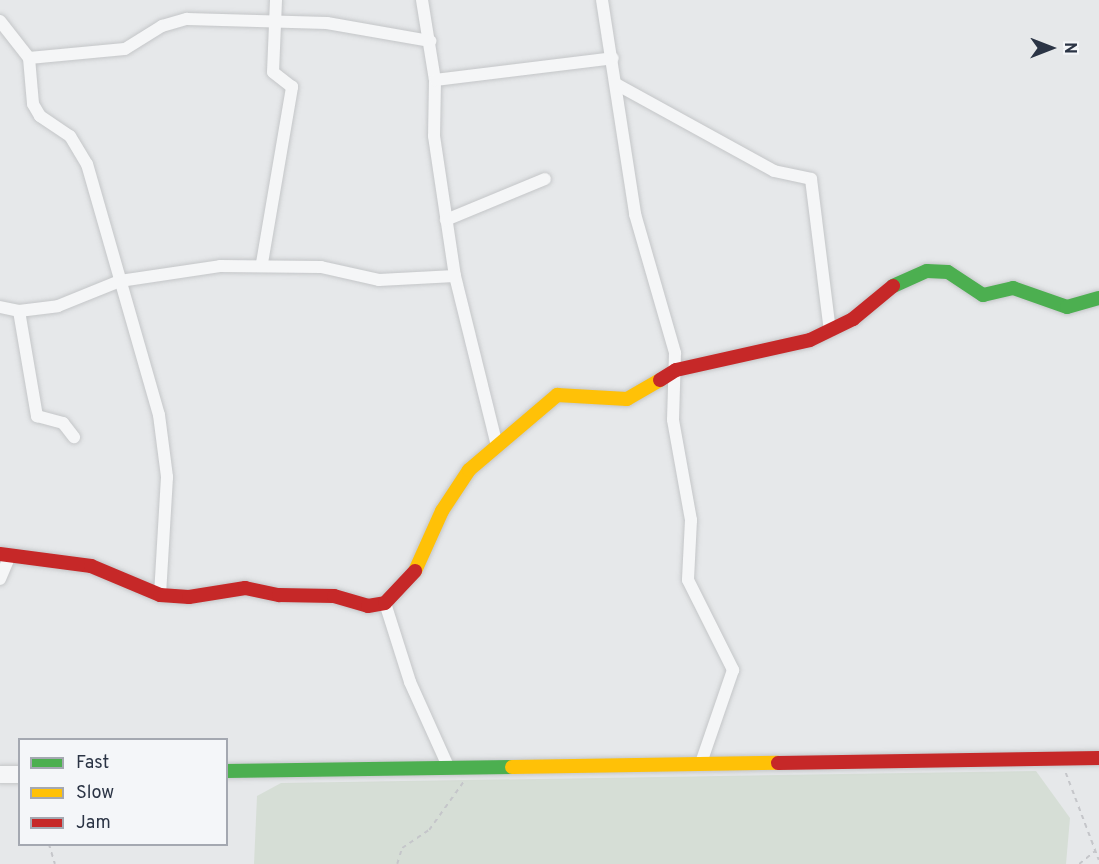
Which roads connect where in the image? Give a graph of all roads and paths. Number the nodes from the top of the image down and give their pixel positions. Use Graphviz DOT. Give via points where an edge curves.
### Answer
graph roads {
  1 [pos="276,0"];
  2 [pos="422,0"];
  3 [pos="602,0"];
  4 [pos="0,21"];
  5 [pos="276,21"];
  6 [pos="430,42"];
  7 [pos="29,58"];
  8 [pos="613,58"];
  9 [pos="435,80"];
  10 [pos="616,84"];
  11 [pos="545,179"];
  12 [pos="446,220"];
  13 [pos="262,263"];
  14 [pos="455,276"];
  15 [pos="120,281"];
  16 [pos="1099,298"];
  17 [pos="0,307"];
  18 [pos="19,310"];
  19 [pos="830,331"];
  20 [pos="676,370"];
  21 [pos="74,437"];
  22 [pos="497,446"];
  23 [pos="5,555"];
  24 [pos="0,579"];
  25 [pos="160,595"];
  26 [pos="384,603"];
  27 [pos="1099,758"];
  28 [pos="701,763"];
  29 [pos="1099,765"];
  30 [pos="448,766"];
  31 [pos="1064,766"];
  32 [pos="228,771"];
  33 [pos="0,772"];
  34 [pos="18,772"];
  35 [pos="468,774"];
  36 [pos="228,778"];
  37 [pos="0,780"];
  38 [pos="18,780"];
  39 [pos="50,846"];
  40 [pos="1095,851"];
  41 [pos="1099,860"];
  42 [pos="55,864"];
  43 [pos="397,864"];
  44 [pos="1079,864"];
  1 -- 5 [label="street"];
  2 -- 6 [label="street"];
  3 -- 8 [label="street"];
  4 -- 7 [label="street"];
  5 -- 6 [label="street" via="353,27"];
  5 -- 7 [label="street" via="187,19 162,26 125,49"];
  5 -- 13 [label="street" via="273,72 292,87"];
  6 -- 9 [label="street"];
  7 -- 15 [label="street" via="36,110 70,136 87,164"];
  8 -- 9 [label="street"];
  8 -- 10 [label="street"];
  9 -- 12 [label="street" via="434,136"];
  10 -- 19 [label="street" via="774,171 811,179"];
  10 -- 20 [label="street" via="620,136 635,214 670,330"];
  11 -- 12 [label="street"];
  12 -- 14 [label="street"];
  13 -- 14 [label="street" via="347,269 380,279"];
  13 -- 15 [label="street"];
  14 -- 22 [label="street"];
  15 -- 18 [label="street" via="58,306"];
  15 -- 25 [label="street" via="166,443"];
  16 -- 19 [label="street" via="1067,306 1013,288 983,296 948,272 927,271 893,286"];
  17 -- 18 [label="street"];
  18 -- 21 [label="street" via="37,416 63,423"];
  19 -- 20 [label="street" via="796,345"];
  20 -- 22 [label="street" via="627,399 557,395"];
  20 -- 28 [label="street" via="673,420 691,520 687,580 733,670"];
  22 -- 26 [label="street" via="455,488 416,570"];
  23 -- 24 [label="street"];
  23 -- 25 [label="street" via="92,566"];
  25 -- 26 [label="street" via="189,597 245,588 279,595 321,594 368,606"];
  26 -- 30 [label="street" via="410,682"];
  27 -- 28 [label="street"];
  28 -- 30 [label="street"];
  29 -- 31 [label="lane"];
  30 -- 32 [label="street"];
  31 -- 35 [label="lane"];
  31 -- 40 [label="path"];
  33 -- 34 [label="street"];
  35 -- 36 [label="lane"];
  35 -- 43 [label="path" via="429,830 402,848"];
  37 -- 38 [label="lane"];
  39 -- 42 [label="path"];
  40 -- 41 [label="path"];
  40 -- 44 [label="path"];
}
